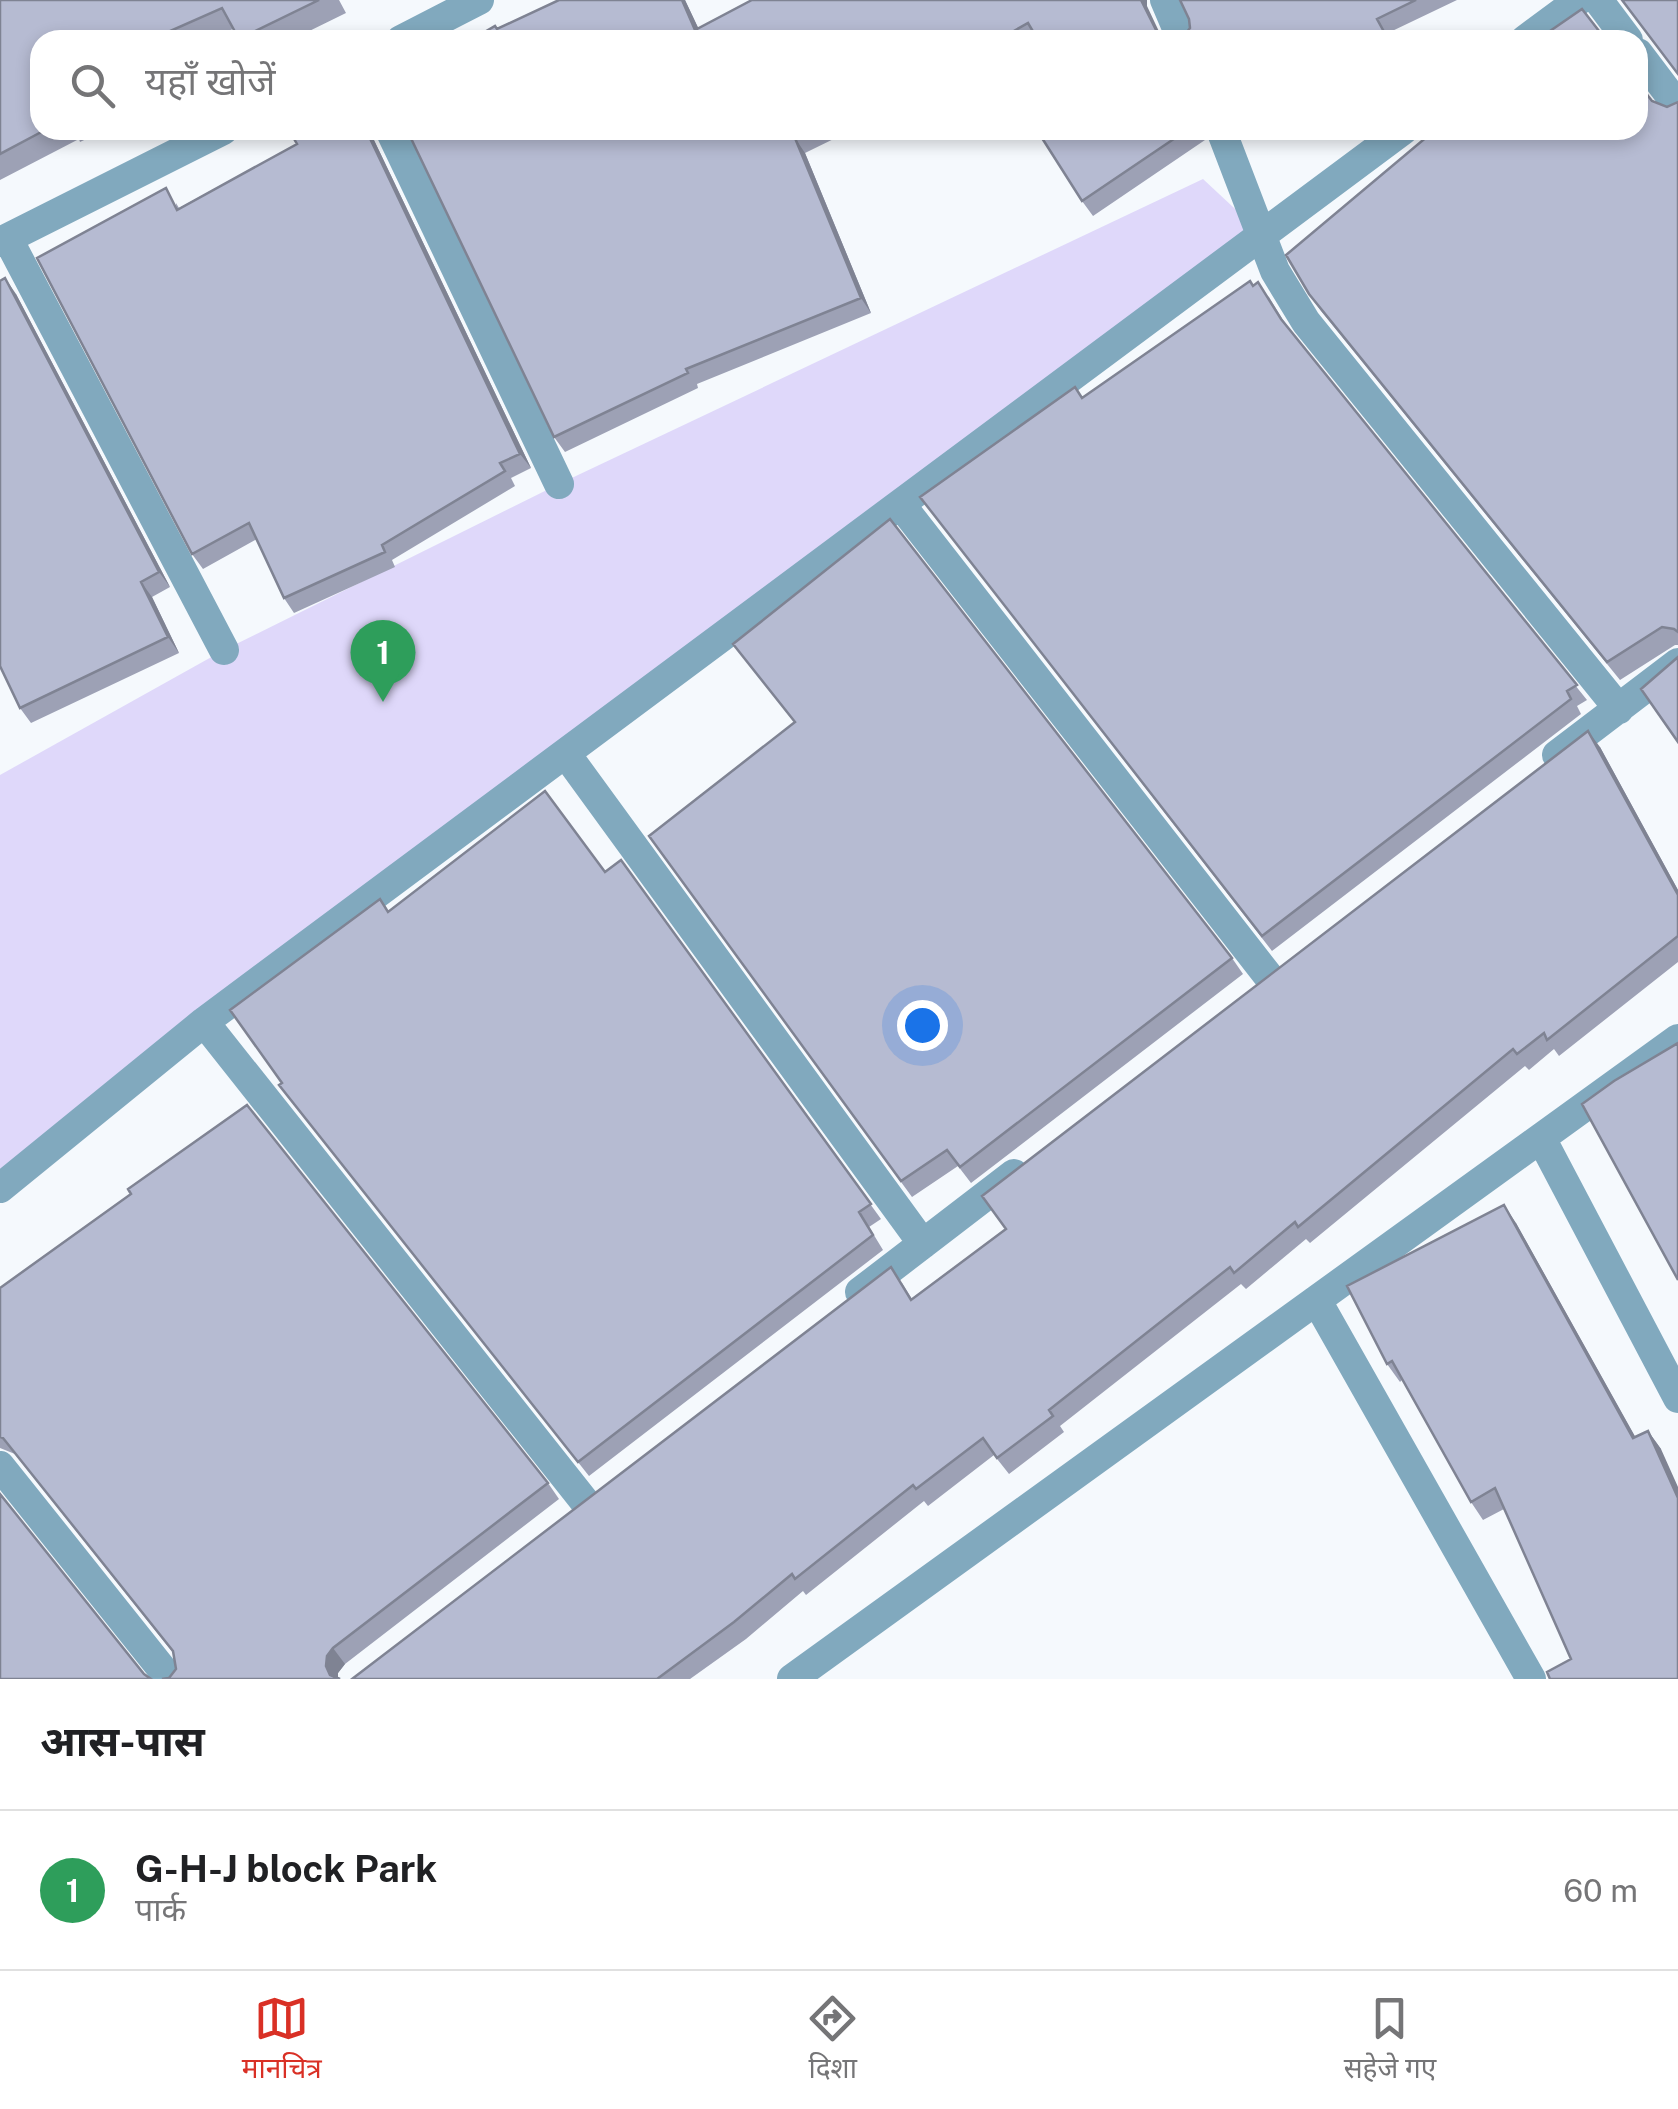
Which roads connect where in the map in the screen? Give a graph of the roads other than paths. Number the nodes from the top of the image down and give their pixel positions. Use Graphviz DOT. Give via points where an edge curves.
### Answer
graph roads {
  1 [pos="479,0"];
  2 [pos="1164,0"];
  3 [pos="1579,0"];
  4 [pos="1598,0"];
  5 [pos="420,30"];
  6 [pos="1178,30"];
  7 [pos="1538,30"];
  8 [pos="1620,30"];
  9 [pos="1648,66"];
  10 [pos="1678,106"];
  11 [pos="204,140"];
  12 [pos="395,140"];
  13 [pos="1225,140"];
  14 [pos="1389,140"];
  15 [pos="1262,234"];
  16 [pos="4,240"];
  17 [pos="558,484"];
  18 [pos="900,505"];
  19 [pos="224,650"];
  20 [pos="1678,663"];
  21 [pos="1618,708"];
  22 [pos="566,754"];
  23 [pos="1527,778"];
  24 [pos="1299,954"];
  25 [pos="204,1022"];
  26 [pos="1678,1039"];
  27 [pos="1541,1138"];
  28 [pos="1033,1159"];
  29 [pos="0,1188"];
  30 [pos="923,1244"];
  31 [pos="1317,1302"];
  32 [pos="831,1314"];
  33 [pos="1678,1398"];
  34 [pos="0,1466"];
  35 [pos="555,1526"];
  36 [pos="170,1679"];
  37 [pos="792,1679"];
  38 [pos="1531,1679"];
  1 -- 5 [label="street"];
  2 -- 6 [label="street"];
  3 -- 7 [label="street"];
  4 -- 8 [label="street"];
  9 -- 10 [label="street"];
  11 -- 16 [label="street"];
  12 -- 17 [label="street"];
  13 -- 15 [label="street"];
  14 -- 15 [label="street"];
  15 -- 18 [label="street"];
  15 -- 21 [label="street" via="1306,322"];
  16 -- 19 [label="street"];
  18 -- 22 [label="street"];
  18 -- 24 [label="street" via="1261,983"];
  20 -- 21 [label="street"];
  21 -- 23 [label="street"];
  22 -- 25 [label="street"];
  22 -- 30 [label="street"];
  25 -- 29 [label="street"];
  25 -- 35 [label="street" via="593,1496"];
  26 -- 27 [label="street"];
  27 -- 31 [label="street"];
  27 -- 33 [label="street"];
  28 -- 30 [label="street"];
  30 -- 32 [label="street"];
  31 -- 37 [label="street"];
  31 -- 38 [label="street"];
  34 -- 36 [label="street"];
}
